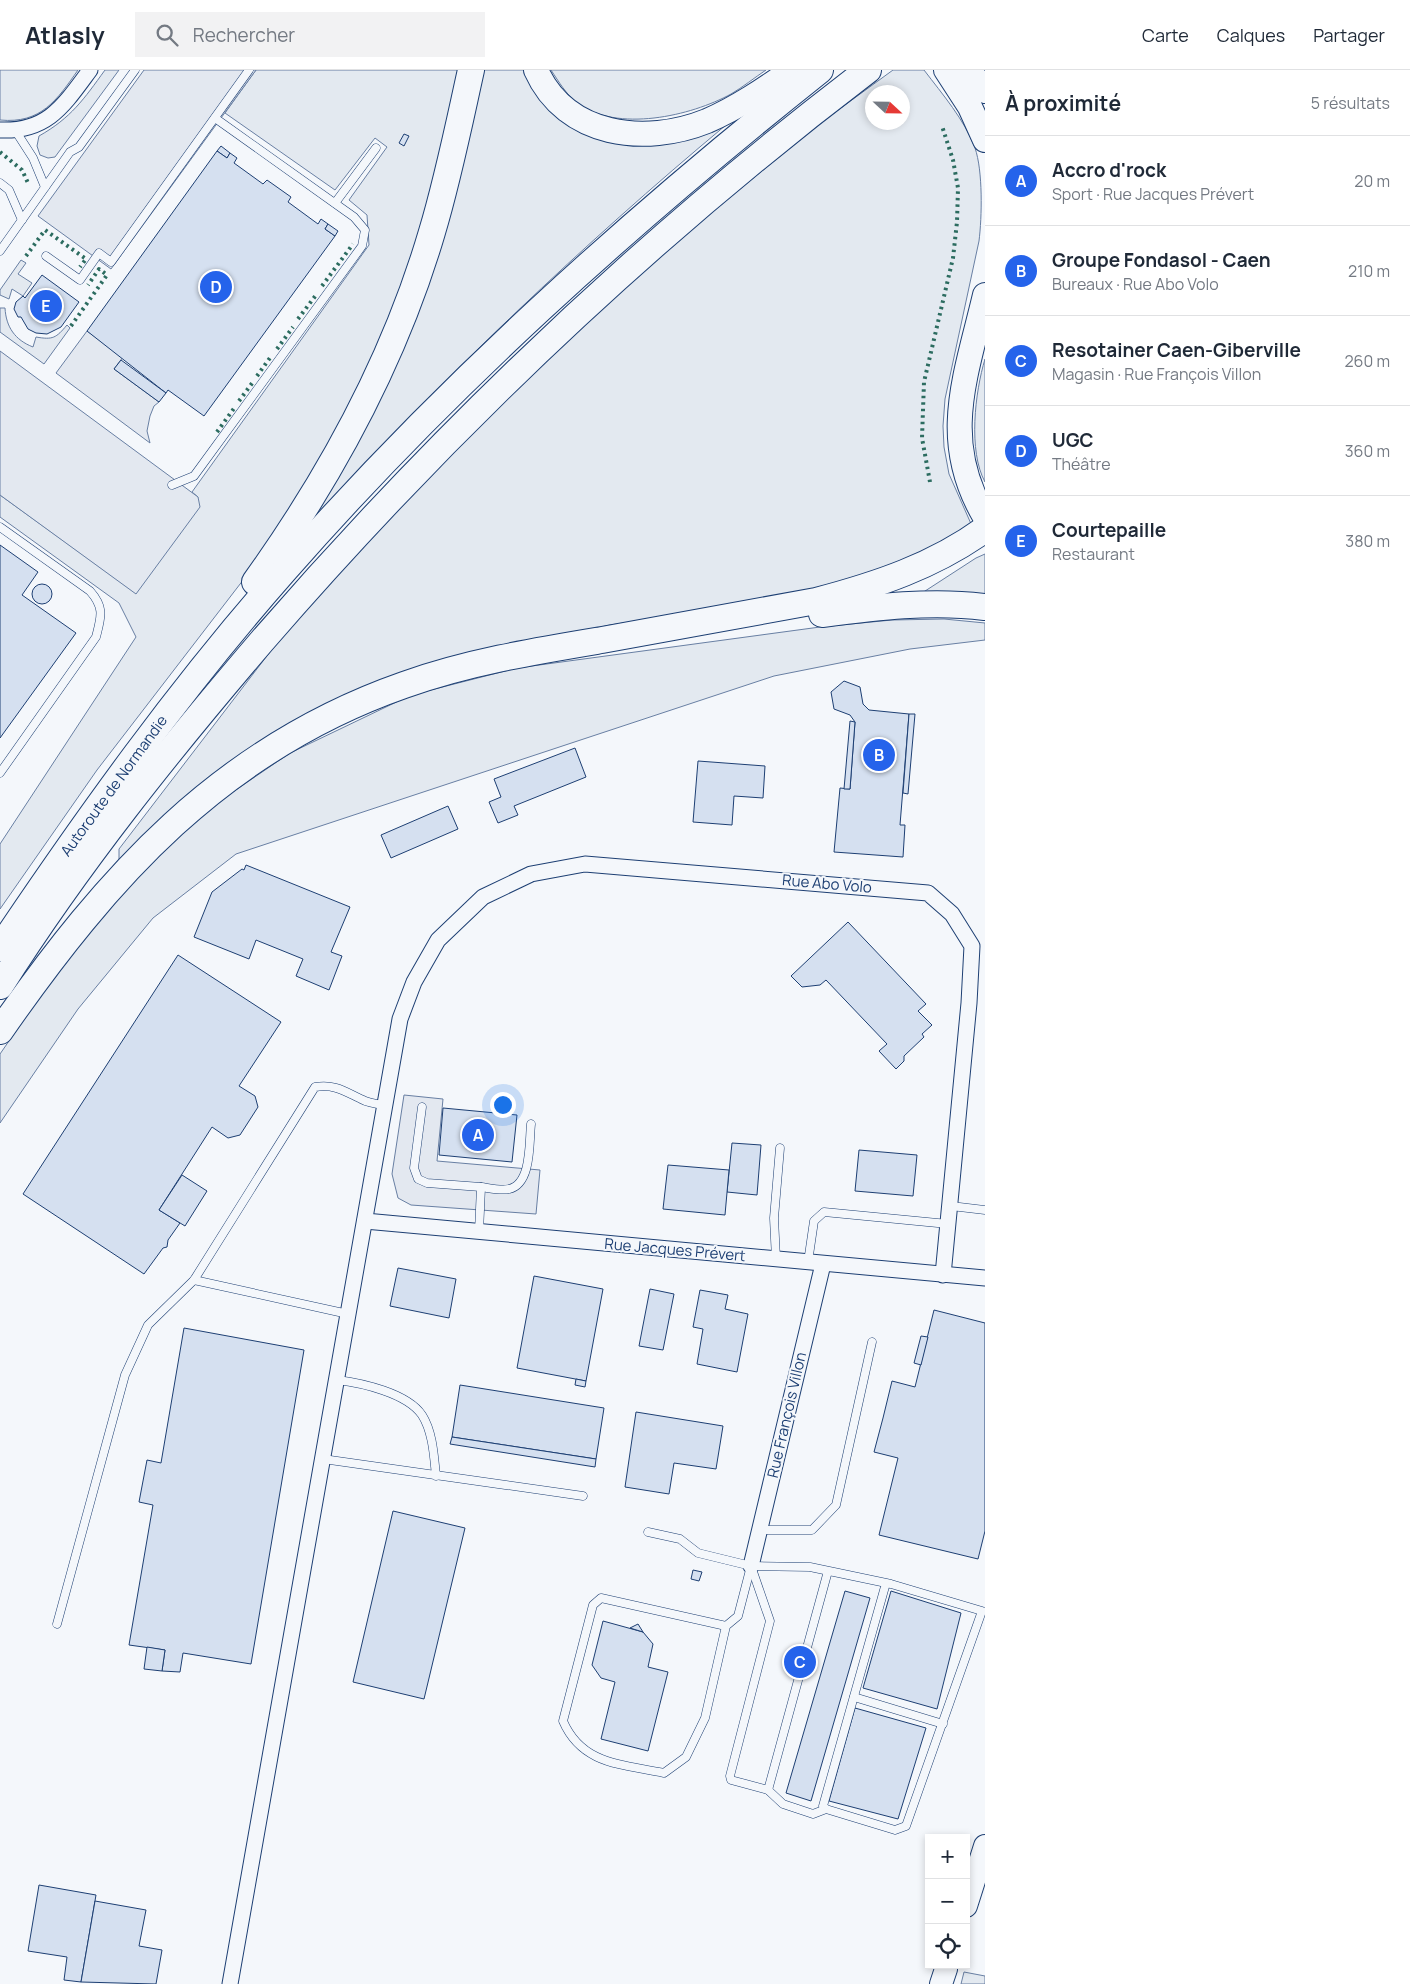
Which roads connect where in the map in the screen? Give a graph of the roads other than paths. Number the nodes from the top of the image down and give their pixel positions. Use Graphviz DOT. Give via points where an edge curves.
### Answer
graph roads {
  1 [pos="90,70"];
  2 [pos="135,70"];
  3 [pos="249,70"];
  4 [pos="471,70"];
  5 [pos="536,70"];
  6 [pos="792,70"];
  7 [pos="820,70"];
  8 [pos="868,70"];
  9 [pos="955,72"];
  10 [pos="985,91"];
  11 [pos="215,118"];
  12 [pos="0,130"];
  13 [pos="15,130"];
  14 [pos="985,140"];
  15 [pos="376,148"];
  16 [pos="0,183"];
  17 [pos="45,188"];
  18 [pos="335,203"];
  19 [pos="22,220"];
  20 [pos="0,250"];
  21 [pos="46,256"];
  22 [pos="985,295"];
  23 [pos="172,485"];
  24 [pos="985,517"];
  25 [pos="0,526"];
  26 [pos="985,529"];
  27 [pos="985,607"];
  28 [pos="734,616"];
  29 [pos="236,629"];
  30 [pos="0,773"];
  31 [pos="0,948"];
  32 [pos="0,986"];
  33 [pos="0,1031"];
  34 [pos="384,1106"];
  35 [pos="422,1107"];
  36 [pos="531,1124"];
  37 [pos="780,1148"];
  38 [pos="481,1187"];
  39 [pos="951,1206"];
  40 [pos="985,1210"];
  41 [pos="365,1221"];
  42 [pos="948,1224"];
  43 [pos="479,1232"];
  44 [pos="776,1259"];
  45 [pos="815,1263"];
  46 [pos="943,1275"];
  47 [pos="985,1278"];
  48 [pos="194,1280"];
  49 [pos="348,1314"];
  50 [pos="872,1342"];
  51 [pos="337,1380"];
  52 [pos="323,1460"];
  53 [pos="436,1476"];
  54 [pos="582,1496"];
  55 [pos="760,1530"];
  56 [pos="648,1532"];
  57 [pos="751,1566"];
  58 [pos="828,1571"];
  59 [pos="886,1583"];
  60 [pos="57,1624"];
  61 [pos="726,1626"];
  62 [pos="854,1697"];
  63 [pos="943,1724"];
  64 [pos="768,1790"];
  65 [pos="826,1809"];
  66 [pos="985,1846"];
  67 [pos="970,1893"];
  68 [pos="230,1984"];
  1 -- 13 [label="street" via="64,105 48,119 32,127"];
  2 -- 17 [label="lane"];
  3 -- 11 [label="lane"];
  4 -- 29 [label="highway" via="432,233 398,324 337,455 246,595"];
  5 -- 6 [label="highway" via="554,98 576,117 618,134 636,134 666,132 705,122"];
  7 -- 29 [label="highway, Autoroute de Normandie" via="711,156 513,334 363,484"];
  8 -- 32 [label="highway" via="747,166 564,326 333,560 140,788"];
  9 -- 10 [label="highway"];
  9 -- 14 [label="highway"];
  11 -- 18 [label="lane"];
  11 -- 21 [label="lane" via="111,262 99,253 80,280"];
  12 -- 13 [label="street"];
  13 -- 17 [label="lane" via="33,158"];
  15 -- 18 [label="lane"];
  16 -- 19 [label="lane" via="10,190"];
  17 -- 19 [label="lane"];
  18 -- 23 [label="lane" via="365,230 362,246 194,476"];
  19 -- 20 [label="lane"];
  22 -- 24 [label="highway" via="964,389 958,435 968,481"];
  25 -- 30 [label="lane" via="90,592 98,601 102,617 96,637"];
  26 -- 28 [label="highway" via="931,563 863,589"];
  27 -- 28 [label="highway" via="889,605 783,619"];
  28 -- 33 [label="highway" via="449,671 355,704 300,732 247,765 165,830 73,932"];
  29 -- 31 [label="highway, Autoroute de Normandie" via="134,756"];
  34 -- 39 [label="street, Rue Abo Volo" via="400,1019 414,982 438,940 483,897 531,874 585,864 928,893 952,914 972,946"];
  34 -- 41 [label="street, Rue Abo Volo"];
  34 -- 48 [label="lane" via="338,1087 316,1087"];
  35 -- 38 [label="lane" via="414,1168 418,1179 427,1184"];
  36 -- 38 [label="lane" via="526,1172 518,1184 509,1189"];
  37 -- 44 [label="lane" via="774,1218"];
  38 -- 43 [label="lane"];
  39 -- 40 [label="lane"];
  39 -- 42 [label="street, Rue Abo Volo"];
  41 -- 43 [label="street, Rue Jacques Prévert"];
  41 -- 49 [label="street, Rue Abo Volo"];
  42 -- 45 [label="lane" via="824,1212 814,1222"];
  42 -- 46 [label="street, Rue Abo Volo"];
  43 -- 44 [label="street, Rue Jacques Prévert"];
  44 -- 45 [label="street, Rue Jacques Prévert"];
  45 -- 46 [label="street, Rue Jacques Prévert"];
  45 -- 55 [label="street, Rue François Villon"];
  46 -- 47 [label="street, Rue Jacques Prévert"];
  48 -- 49 [label="lane"];
  48 -- 60 [label="lane" via="148,1325 125,1375"];
  49 -- 51 [label="street, Rue Abo Volo"];
  50 -- 55 [label="lane" via="836,1506 812,1530"];
  51 -- 52 [label="street, Rue Abo Volo"];
  51 -- 53 [label="lane" via="368,1384 404,1401 422,1415 434,1451"];
  52 -- 53 [label="lane"];
  52 -- 68 [label="street, Rue Abo Volo"];
  53 -- 54 [label="lane"];
  55 -- 57 [label="street, Rue François Villon"];
  56 -- 57 [label="lane" via="680,1539 698,1553"];
  57 -- 58 [label="lane" via="810,1567"];
  57 -- 61 [label="lane" via="738,1616"];
  57 -- 64 [label="lane" via="770,1621 730,1776 731,1780"];
  58 -- 59 [label="lane"];
  58 -- 64 [label="lane"];
  59 -- 62 [label="lane"];
  59 -- 63 [label="lane" via="982,1611"];
  61 -- 61 [label="lane" via="601,1598 592,1605 563,1721 570,1738 598,1759 664,1773 686,1757 706,1718"];
  62 -- 63 [label="lane"];
  62 -- 65 [label="lane" via="823,1806"];
  63 -- 65 [label="lane" via="906,1826 896,1830"];
  64 -- 65 [label="lane" via="783,1804 813,1814"];
  66 -- 67 [label="main road"];
}
